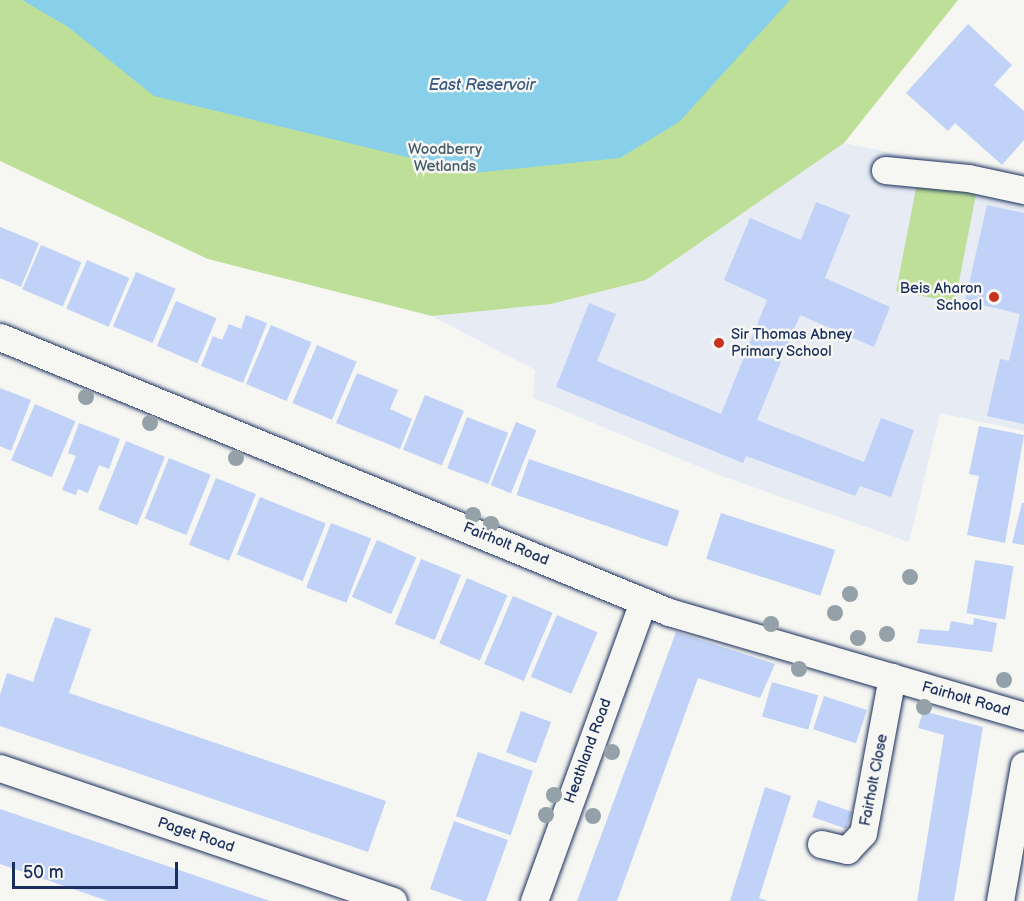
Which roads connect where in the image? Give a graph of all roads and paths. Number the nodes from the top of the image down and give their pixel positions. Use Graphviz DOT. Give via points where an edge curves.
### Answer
graph roads {
  1 [pos="885,170"];
  2 [pos="1024,190"];
  3 [pos="0,337"];
  4 [pos="643,601"];
  5 [pos="892,677"];
  6 [pos="1024,716"];
  7 [pos="1024,765"];
  8 [pos="0,768"];
  9 [pos="821,844"];
  10 [pos="393,901"];
  11 [pos="534,901"];
  12 [pos="1000,901"];
  1 -- 2 [label="street" via="968,178"];
  3 -- 4 [label="street, Fairholt Road"];
  4 -- 5 [label="street, Fairholt Road"];
  4 -- 11 [label="street, Heathland Road"];
  5 -- 6 [label="street, Fairholt Road"];
  5 -- 9 [label="street, Fairholt Close" via="863,833 847,850"];
  7 -- 12 [label="street"];
  8 -- 10 [label="street, Paget Road"];
}
